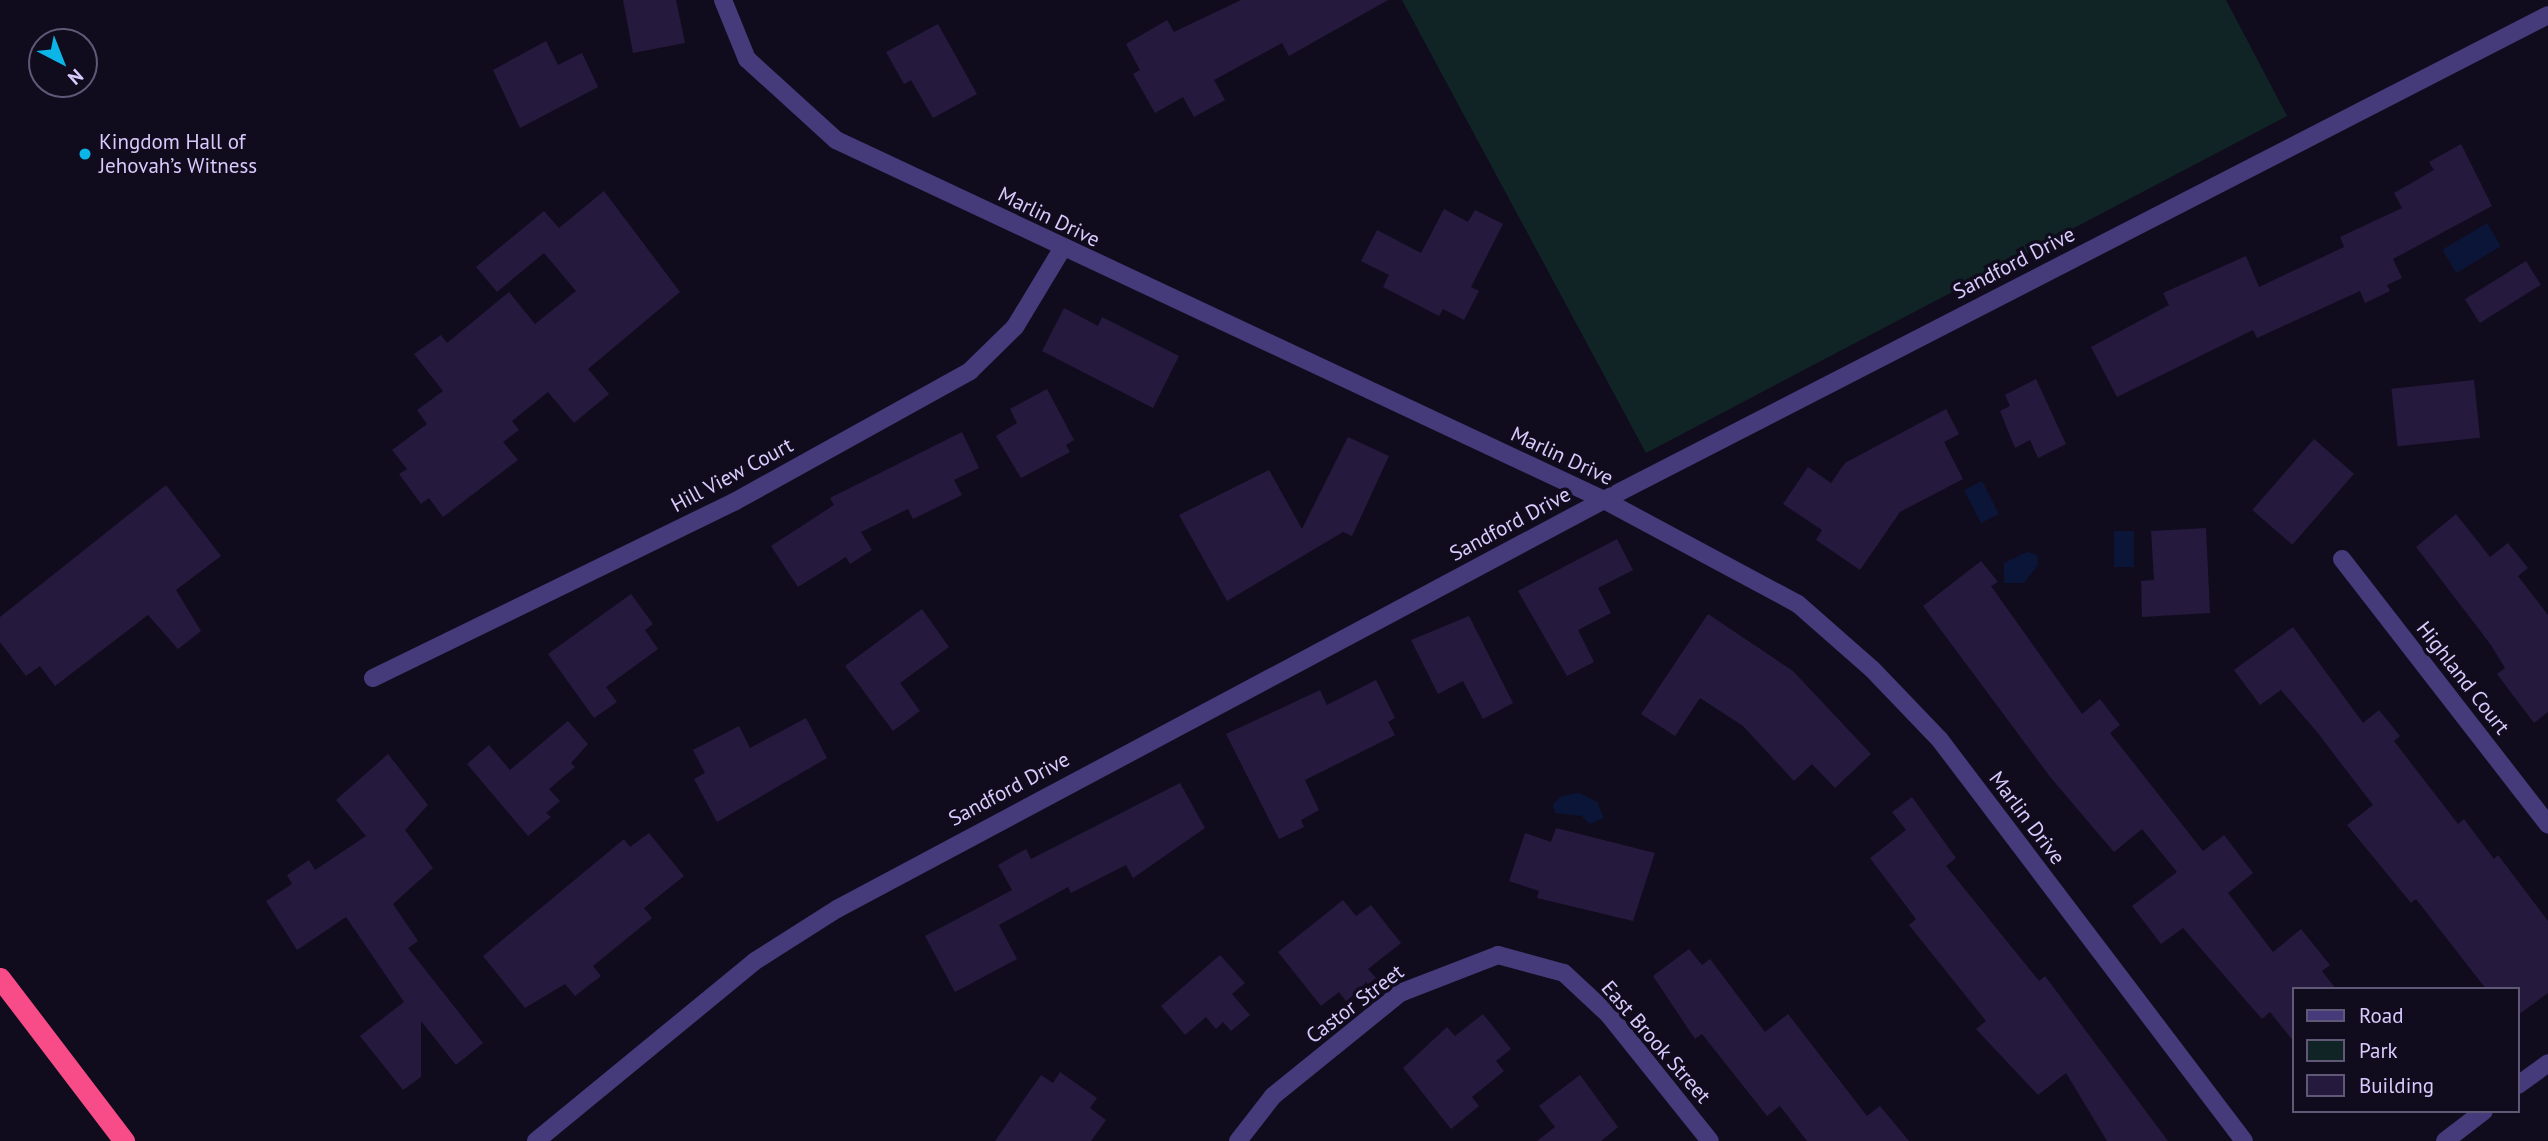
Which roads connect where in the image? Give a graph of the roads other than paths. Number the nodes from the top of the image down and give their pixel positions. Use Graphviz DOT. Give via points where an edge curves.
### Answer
graph roads {
  1 [pos="723,0"];
  2 [pos="2548,15"];
  3 [pos="1062,249"];
  4 [pos="1604,500"];
  5 [pos="2342,559"];
  6 [pos="373,678"];
  7 [pos="2548,825"];
  8 [pos="1527,960"];
  9 [pos="0,978"];
  10 [pos="2548,1063"];
  11 [pos="2520,1084"];
  12 [pos="2481,1113"];
  13 [pos="124,1141"];
  14 [pos="536,1141"];
  15 [pos="1238,1141"];
  16 [pos="1710,1141"];
  17 [pos="2244,1141"];
  18 [pos="2445,1141"];
  1 -- 3 [label="street, Marlin Drive" via="747,59 836,140"];
  2 -- 4 [label="street, Sandford Drive"];
  3 -- 4 [label="street, Marlin Drive"];
  3 -- 6 [label="street, Hill View Court" via="1015,327 970,371 734,502"];
  4 -- 14 [label="street, Sandford Drive" via="837,909 755,961"];
  4 -- 17 [label="street, Marlin Drive" via="1798,604 1872,669 1940,740"];
  5 -- 7 [label="street, Highland Court"];
  8 -- 15 [label="street, Castor Street" via="1498,955 1467,963 1400,993 1273,1096"];
  8 -- 16 [label="street, East Brook Street" via="1564,973 1609,1015"];
  9 -- 13 [label="highway"];
  10 -- 11 [label="street"];
  12 -- 18 [label="street"];
}
